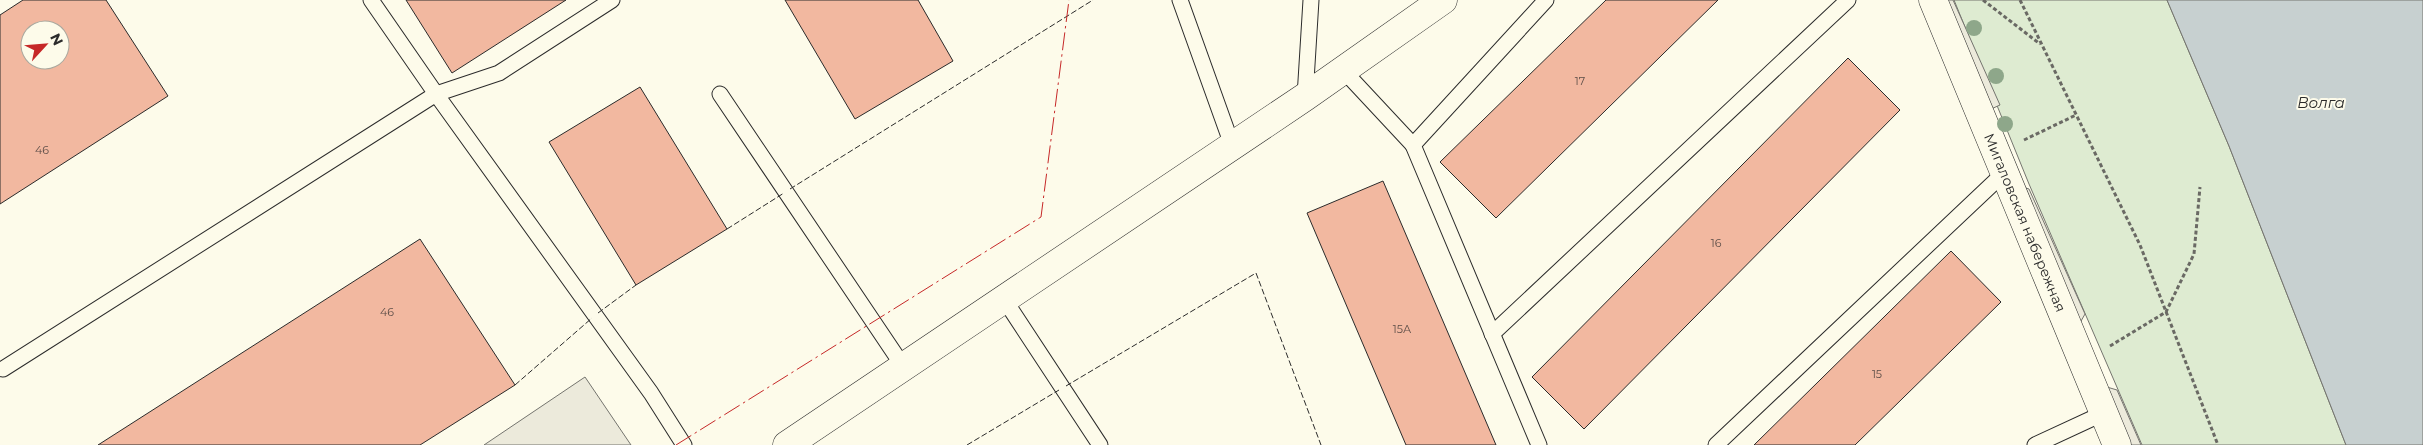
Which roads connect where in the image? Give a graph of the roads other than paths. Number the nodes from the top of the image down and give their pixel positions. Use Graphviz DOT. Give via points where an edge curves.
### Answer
graph roads {
  1 [pos="371,0"];
  2 [pos="612,0"];
  3 [pos="1180,0"];
  4 [pos="1311,0"];
  5 [pos="1443,0"];
  6 [pos="1546,0"];
  7 [pos="1848,0"];
  8 [pos="1933,0"];
  9 [pos="1343,70"];
  10 [pos="436,94"];
  11 [pos="720,94"];
  12 [pos="1305,97"];
  13 [pos="1232,145"];
  14 [pos="1413,145"];
  15 [pos="2000,163"];
  16 [pos="1004,299"];
  17 [pos="1492,334"];
  18 [pos="903,366"];
  19 [pos="3,369"];
  20 [pos="2104,413"];
  21 [pos="684,445"];
  22 [pos="787,445"];
  23 [pos="1100,445"];
  24 [pos="1539,445"];
  25 [pos="1716,445"];
  26 [pos="2034,445"];
  27 [pos="2117,445"];
  1 -- 10 [label="lane"];
  2 -- 10 [label="lane" via="499,73"];
  3 -- 13 [label="lane"];
  4 -- 12 [label="lane"];
  5 -- 9 [label="street"];
  6 -- 14 [label="lane"];
  7 -- 17 [label="lane"];
  8 -- 15 [label="street, Мигаловская набережная"];
  9 -- 12 [label="street"];
  9 -- 14 [label="lane"];
  10 -- 19 [label="lane"];
  10 -- 21 [label="lane" via="651,393"];
  11 -- 18 [label="lane"];
  12 -- 13 [label="street"];
  13 -- 16 [label="street"];
  14 -- 17 [label="lane"];
  15 -- 20 [label="street, Мигаловская набережная"];
  15 -- 25 [label="lane"];
  16 -- 18 [label="street"];
  16 -- 23 [label="lane"];
  17 -- 24 [label="lane"];
  18 -- 22 [label="street"];
  20 -- 26 [label="lane"];
  20 -- 27 [label="street, Мигаловская набережная"];
}
